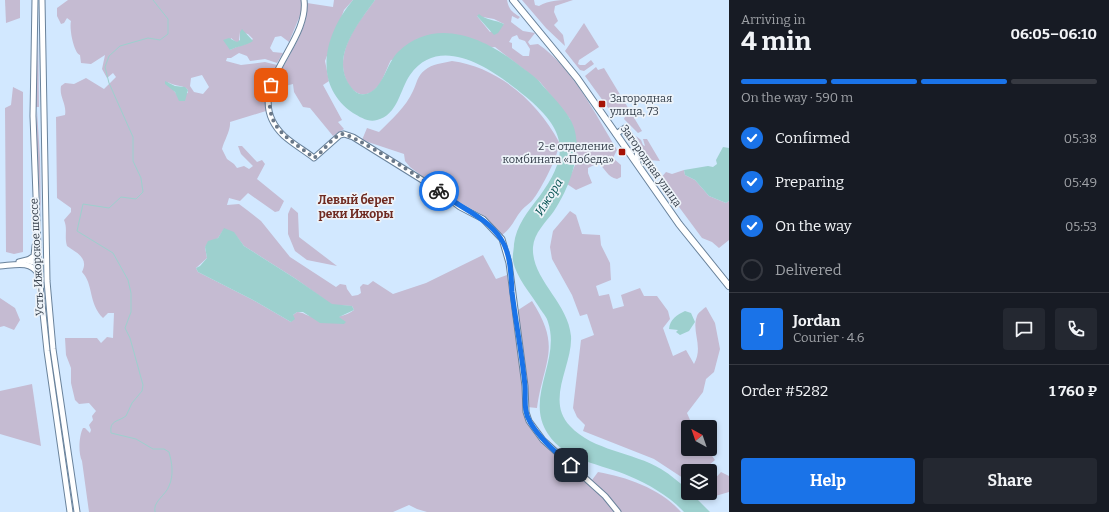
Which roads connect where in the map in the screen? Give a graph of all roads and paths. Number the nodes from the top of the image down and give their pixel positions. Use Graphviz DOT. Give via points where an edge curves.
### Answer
graph roads {
  1 [pos="35,0"];
  2 [pos="42,0"];
  3 [pos="304,0"];
  4 [pos="513,0"];
  5 [pos="33,116"];
  6 [pos="43,131"];
  7 [pos="616,134"];
  8 [pos="638,166"];
  9 [pos="38,226"];
  10 [pos="27,260"];
  11 [pos="39,263"];
  12 [pos="2,266"];
  13 [pos="46,268"];
  14 [pos="39,275"];
  15 [pos="729,286"];
  16 [pos="70,512"];
  17 [pos="77,512"];
  18 [pos="618,512"];
  1 -- 5 [label="street, Усть-Ижорское шоссе"];
  2 -- 6 [label="street, Усть-Ижорское шоссе"];
  3 -- 18 [label="street" via="302,23 278,66 271,85 270,108 275,124 284,137 314,158 340,135 353,137 435,188 460,207 477,215 502,239 509,263 529,421 543,440 605,496"];
  4 -- 7 [label="main road, Загородная улица" via="577,78"];
  5 -- 6 [label="street" via="36,112 40,115"];
  5 -- 9 [label="street, Усть-Ижорское шоссе"];
  6 -- 13 [label="street, Усть-Ижорское шоссе"];
  7 -- 8 [label="main road, Загородная улица"];
  7 -- 8 [label="street" via="625,128 637,147"];
  8 -- 15 [label="main road, Загородная улица" via="690,239"];
  9 -- 10 [label="street, Усть-Ижорское шоссе" via="35,230 36,253"];
  9 -- 11 [label="street, Усть-Ижорское шоссе"];
  10 -- 11 [label="street"];
  10 -- 12 [label="street"];
  11 -- 13 [label="street"];
  11 -- 14 [label="street, Усть-Ижорское шоссе"];
  12 -- 14 [label="street" via="30,264"];
  13 -- 17 [label="street, Усть-Ижорское шоссе" via="53,349"];
  14 -- 16 [label="street, Усть-Ижорское шоссе"];
}
